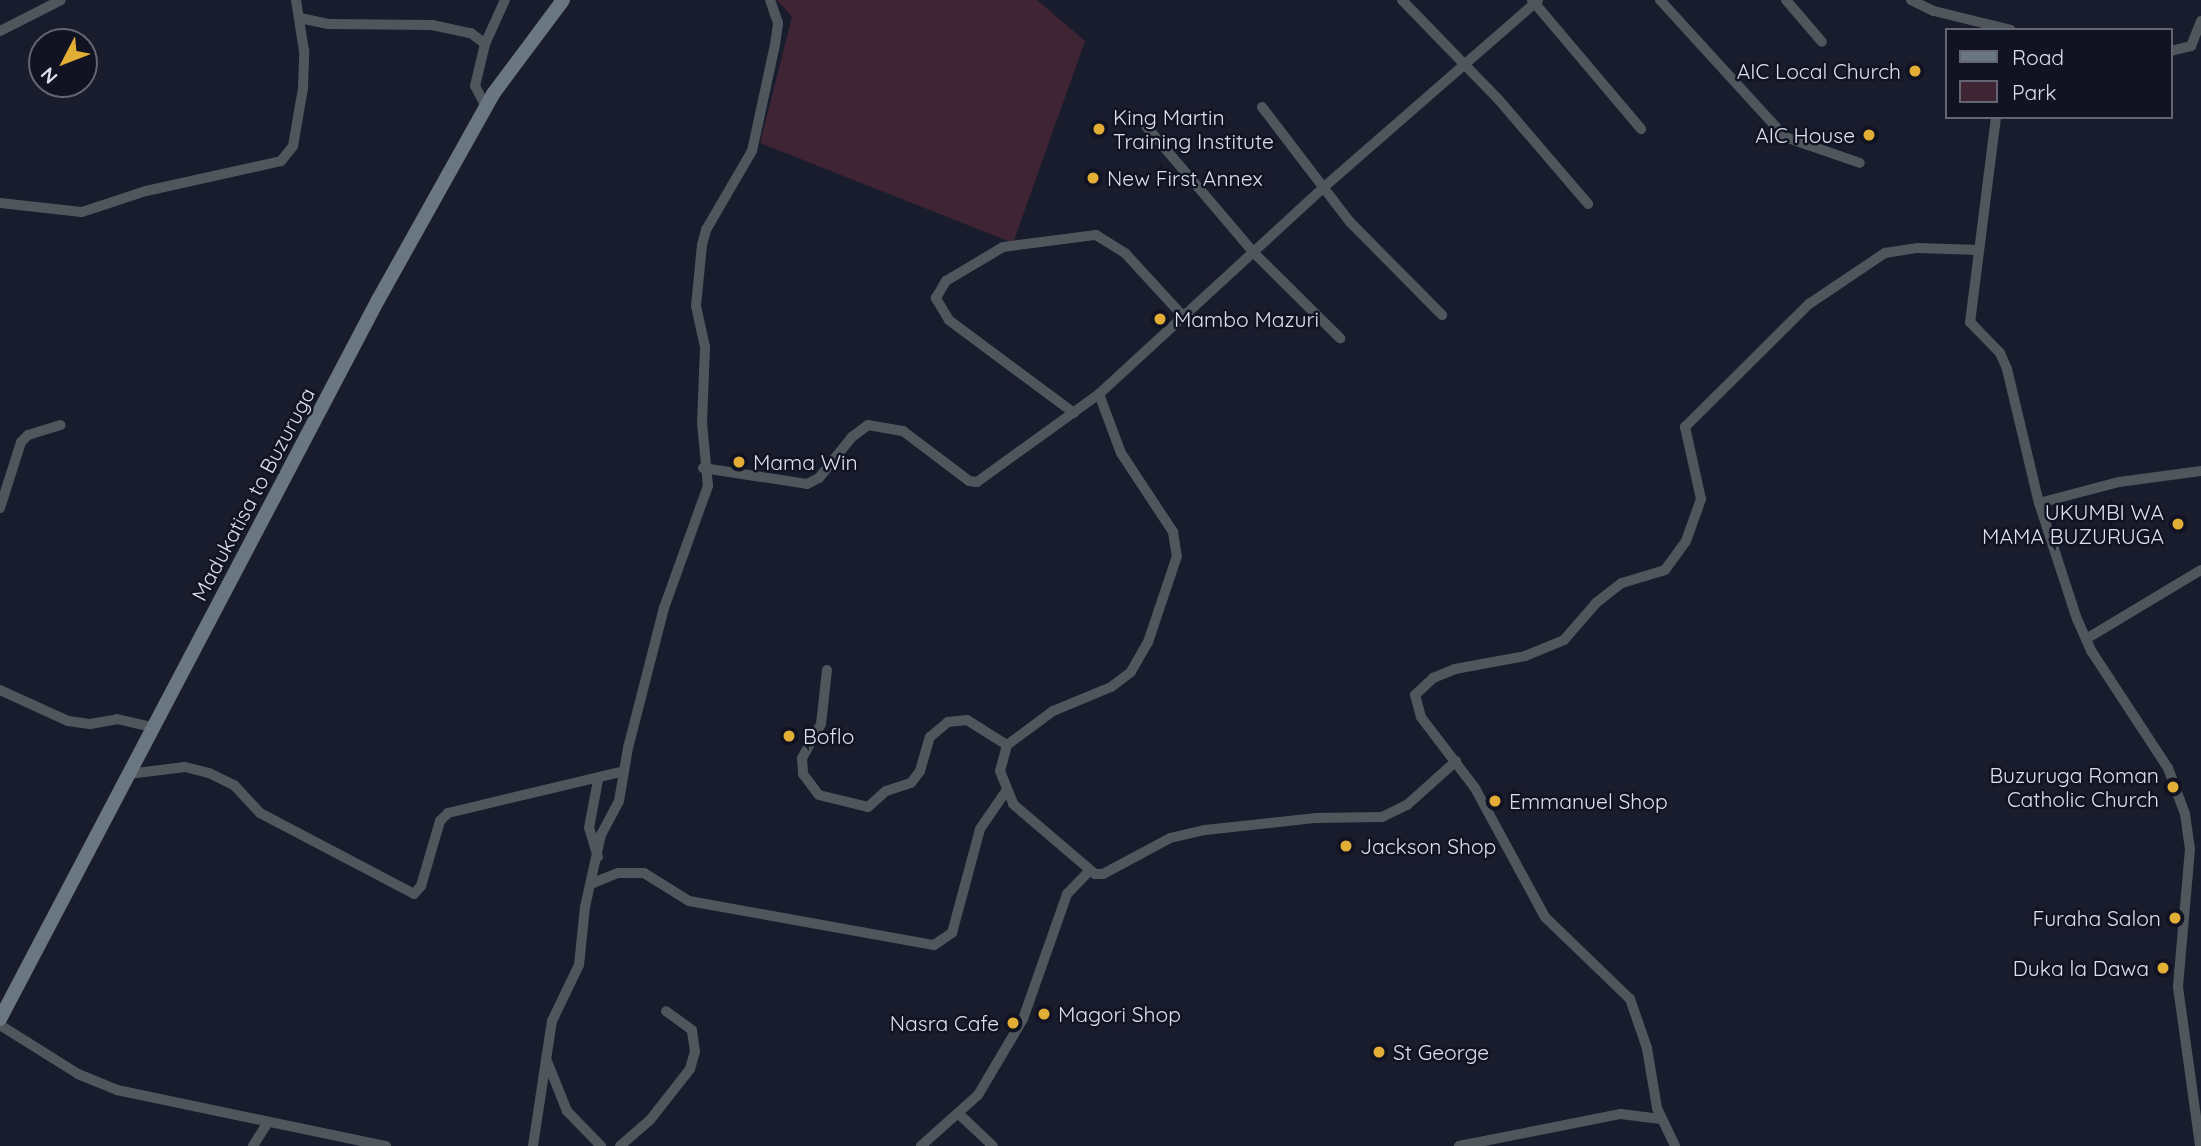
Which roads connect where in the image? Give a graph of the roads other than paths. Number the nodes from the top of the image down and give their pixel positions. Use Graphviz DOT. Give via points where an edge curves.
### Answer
graph roads {
  1 [pos="61,0"];
  2 [pos="296,0"];
  3 [pos="505,0"];
  4 [pos="563,0"];
  5 [pos="770,0"];
  6 [pos="1402,0"];
  7 [pos="1660,0"];
  8 [pos="1786,0"];
  9 [pos="1911,0"];
  10 [pos="1535,1"];
  11 [pos="300,18"];
  12 [pos="2201,21"];
  13 [pos="2003,28"];
  14 [pos="0,31"];
  15 [pos="1822,42"];
  16 [pos="485,44"];
  17 [pos="2173,50"];
  18 [pos="1464,64"];
  19 [pos="486,107"];
  20 [pos="1262,107"];
  21 [pos="1996,119"];
  22 [pos="1146,126"];
  23 [pos="1641,129"];
  24 [pos="1860,163"];
  25 [pos="1324,187"];
  26 [pos="0,204"];
  27 [pos="1588,204"];
  28 [pos="1979,250"];
  29 [pos="1255,254"];
  30 [pos="1183,316"];
  31 [pos="1442,316"];
  32 [pos="1340,338"];
  33 [pos="1099,394"];
  34 [pos="1074,413"];
  35 [pos="60,425"];
  36 [pos="703,468"];
  37 [pos="2201,471"];
  38 [pos="2039,503"];
  39 [pos="0,508"];
  40 [pos="2201,570"];
  41 [pos="2086,639"];
  42 [pos="827,670"];
  43 [pos="0,690"];
  44 [pos="152,727"];
  45 [pos="1007,745"];
  46 [pos="1456,761"];
  47 [pos="624,771"];
  48 [pos="129,774"];
  49 [pos="598,780"];
  50 [pos="1006,791"];
  51 [pos="598,857"];
  52 [pos="1090,870"];
  53 [pos="593,883"];
  54 [pos="666,1011"];
  55 [pos="0,1019"];
  56 [pos="0,1025"];
  57 [pos="546,1057"];
  58 [pos="960,1115"];
  59 [pos="1661,1119"];
  60 [pos="268,1122"];
  61 [pos="625,1145"];
  62 [pos="253,1146"];
  63 [pos="386,1146"];
  64 [pos="533,1146"];
  65 [pos="601,1146"];
  66 [pos="921,1146"];
  67 [pos="993,1146"];
  68 [pos="1459,1146"];
  69 [pos="1675,1146"];
  70 [pos="2200,1146"];
  1 -- 14 [label="street"];
  2 -- 11 [label="street"];
  3 -- 16 [label="street"];
  4 -- 19 [label="main road, Madukatisa to Buzuruga"];
  5 -- 36 [label="street" via="778,23 752,151 706,230 702,245 696,306 707,377"];
  6 -- 18 [label="street"];
  7 -- 24 [label="street" via="1785,137"];
  8 -- 15 [label="street"];
  9 -- 13 [label="street" via="1934,11"];
  10 -- 18 [label="street"];
  10 -- 23 [label="street"];
  11 -- 16 [label="street" via="329,24 432,25 471,33"];
  11 -- 26 [label="street" via="303,88 293,146 281,161 146,191 82,212"];
  12 -- 17 [label="street" via="2191,46"];
  16 -- 19 [label="street" via="475,86"];
  18 -- 25 [label="street"];
  18 -- 27 [label="street"];
  19 -- 44 [label="main road, Madukatisa to Buzuruga" via="378,300"];
  20 -- 25 [label="street"];
  21 -- 28 [label="street"];
  22 -- 29 [label="street"];
  25 -- 29 [label="street"];
  25 -- 31 [label="street" via="1350,222"];
  28 -- 38 [label="street" via="1970,322 2000,353 2007,369"];
  28 -- 46 [label="street" via="1918,248 1885,253 1809,304 1724,384 1685,427 1701,499 1686,541 1665,570 1622,583 1596,603 1564,640 1525,656 1455,669 1418,690 1415,701 1421,717"];
  29 -- 30 [label="street"];
  29 -- 32 [label="street"];
  30 -- 33 [label="street"];
  30 -- 34 [label="street" via="1125,253 1096,235 1003,247 946,281 936,298 949,320 1010,370"];
  33 -- 34 [label="street"];
  33 -- 45 [label="street" via="1121,453 1173,532 1174,572 1143,653 1130,672 1111,687 1044,716"];
  34 -- 36 [label="street" via="977,482 969,481 903,431 868,425 852,437 819,478 807,484"];
  35 -- 39 [label="street" via="27,435 21,442"];
  36 -- 47 [label="street" via="708,486 664,608"];
  37 -- 38 [label="street" via="2119,482"];
  38 -- 41 [label="street"];
  40 -- 41 [label="street"];
  41 -- 70 [label="street" via="2168,768 2185,814 2190,849 2178,987"];
  42 -- 45 [label="street" via="821,723 802,758 803,775 819,795 868,807 886,791 911,783 920,771 930,737 948,722 967,720"];
  43 -- 44 [label="street" via="68,721 90,724 117,719"];
  44 -- 48 [label="main road, Madukatisa to Buzuruga"];
  45 -- 50 [label="street" via="1000,771"];
  46 -- 52 [label="street" via="1407,805 1382,817 1316,818 1205,830 1170,838 1113,871 1095,874"];
  46 -- 59 [label="street" via="1545,917 1630,999 1647,1048"];
  47 -- 49 [label="street"];
  47 -- 51 [label="street" via="619,801 601,835"];
  48 -- 49 [label="street" via="186,767 209,773 234,785 260,813 411,894 419,890 440,821 448,813"];
  48 -- 55 [label="main road, Madukatisa to Buzuruga"];
  49 -- 51 [label="street" via="589,828"];
  50 -- 52 [label="street" via="1022,814"];
  50 -- 53 [label="street" via="980,829 952,933 934,945 689,901 644,873 618,873"];
  51 -- 53 [label="street"];
  52 -- 58 [label="street" via="1063,903 1023,1019 978,1095"];
  53 -- 57 [label="street" via="585,907 579,965 559,1001"];
  54 -- 61 [label="street" via="692,1030 692,1061 684,1078"];
  56 -- 60 [label="street" via="78,1074 117,1090"];
  57 -- 64 [label="street"];
  57 -- 65 [label="street" via="567,1111"];
  58 -- 66 [label="street"];
  58 -- 67 [label="street"];
  59 -- 68 [label="street" via="1621,1114"];
  59 -- 69 [label="street"];
  60 -- 62 [label="street"];
  60 -- 63 [label="street"];
}
